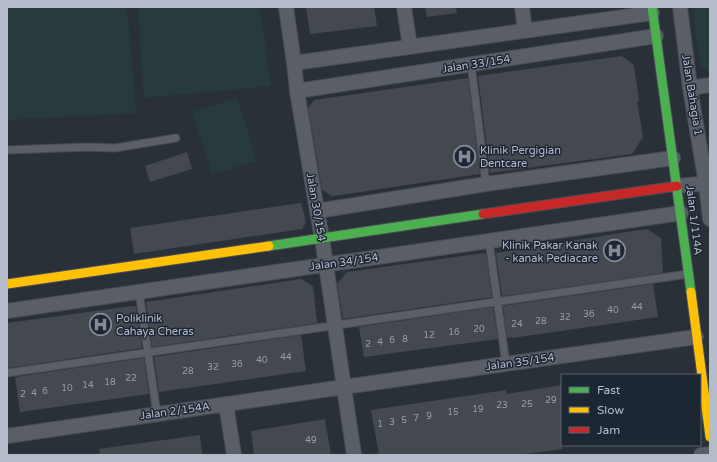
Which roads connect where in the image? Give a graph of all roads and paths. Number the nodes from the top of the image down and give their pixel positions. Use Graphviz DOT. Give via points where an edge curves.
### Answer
graph roads {
  1 [pos="286,7"];
  2 [pos="404,7"];
  3 [pos="522,7"];
  4 [pos="680,7"];
  5 [pos="652,10"];
  6 [pos="525,31"];
  7 [pos="656,36"];
  8 [pos="410,47"];
  9 [pos="294,63"];
  10 [pos="471,64"];
  11 [pos="710,85"];
  12 [pos="690,88"];
  13 [pos="297,91"];
  14 [pos="176,138"];
  15 [pos="7,150"];
  16 [pos="673,158"];
  17 [pos="708,183"];
  18 [pos="486,184"];
  19 [pos="677,186"];
  20 [pos="316,211"];
  21 [pos="681,213"];
  22 [pos="710,219"];
  23 [pos="322,238"];
  24 [pos="489,241"];
  25 [pos="326,265"];
  26 [pos="688,274"];
  27 [pos="7,284"];
  28 [pos="138,292"];
  29 [pos="497,302"];
  30 [pos="7,311"];
  31 [pos="335,325"];
  32 [pos="696,337"];
  33 [pos="148,353"];
  34 [pos="506,364"];
  35 [pos="7,373"];
  36 [pos="344,387"];
  37 [pos="226,404"];
  38 [pos="157,414"];
  39 [pos="7,436"];
  40 [pos="710,437"];
  41 [pos="710,454"];
  42 [pos="234,455"];
  43 [pos="354,455"];
  44 [pos="701,455"];
  1 -- 9 [label="street, Jalan 30/154"];
  2 -- 8 [label="street"];
  3 -- 6 [label="street"];
  4 -- 12 [label="street, Jalan Bahagia 1"];
  5 -- 6 [label="street"];
  5 -- 7 [label="street, Jalan 1/114A"];
  6 -- 8 [label="street"];
  7 -- 10 [label="street, Jalan 33/154"];
  7 -- 16 [label="street, Jalan 1/114A"];
  8 -- 9 [label="street"];
  9 -- 13 [label="street, Jalan 30/154"];
  10 -- 13 [label="street, Jalan 33/154"];
  10 -- 18 [label="lane"];
  11 -- 12 [label="street"];
  12 -- 17 [label="street, Jalan Bahagia 1"];
  13 -- 20 [label="street, Jalan 30/154"];
  14 -- 15 [label="lane" via="115,148"];
  16 -- 18 [label="street"];
  16 -- 19 [label="street, Jalan 1/114A"];
  17 -- 19 [label="street"];
  17 -- 22 [label="street, Jalan Bahagia 1"];
  18 -- 20 [label="street"];
  19 -- 21 [label="street, Jalan 1/114A"];
  19 -- 23 [label="street"];
  20 -- 23 [label="street, Jalan 30/154"];
  21 -- 24 [label="street, Jalan 34/154"];
  21 -- 26 [label="street, Jalan 1/114A"];
  23 -- 25 [label="street, Jalan 30/154"];
  23 -- 27 [label="street"];
  24 -- 25 [label="street, Jalan 34/154"];
  24 -- 29 [label="lane"];
  25 -- 28 [label="street, Jalan 34/154"];
  25 -- 31 [label="street, Jalan 30/154"];
  26 -- 29 [label="lane"];
  26 -- 32 [label="street, Jalan 1/114A"];
  28 -- 30 [label="street, Jalan 34/154"];
  28 -- 33 [label="lane"];
  29 -- 31 [label="lane"];
  29 -- 34 [label="lane"];
  31 -- 33 [label="lane"];
  31 -- 36 [label="street, Jalan 30/154"];
  32 -- 34 [label="street, Jalan 35/154"];
  32 -- 40 [label="street, Jalan 1/114A"];
  33 -- 35 [label="lane"];
  33 -- 38 [label="lane"];
  34 -- 36 [label="street, Jalan 35/154"];
  36 -- 37 [label="street, Jalan 2/154A"];
  36 -- 43 [label="street, Jalan 30/154"];
  37 -- 38 [label="street, Jalan 2/154A"];
  37 -- 42 [label="street"];
  38 -- 39 [label="street, Jalan 2/154A"];
  41 -- 44 [label="street"];
}
